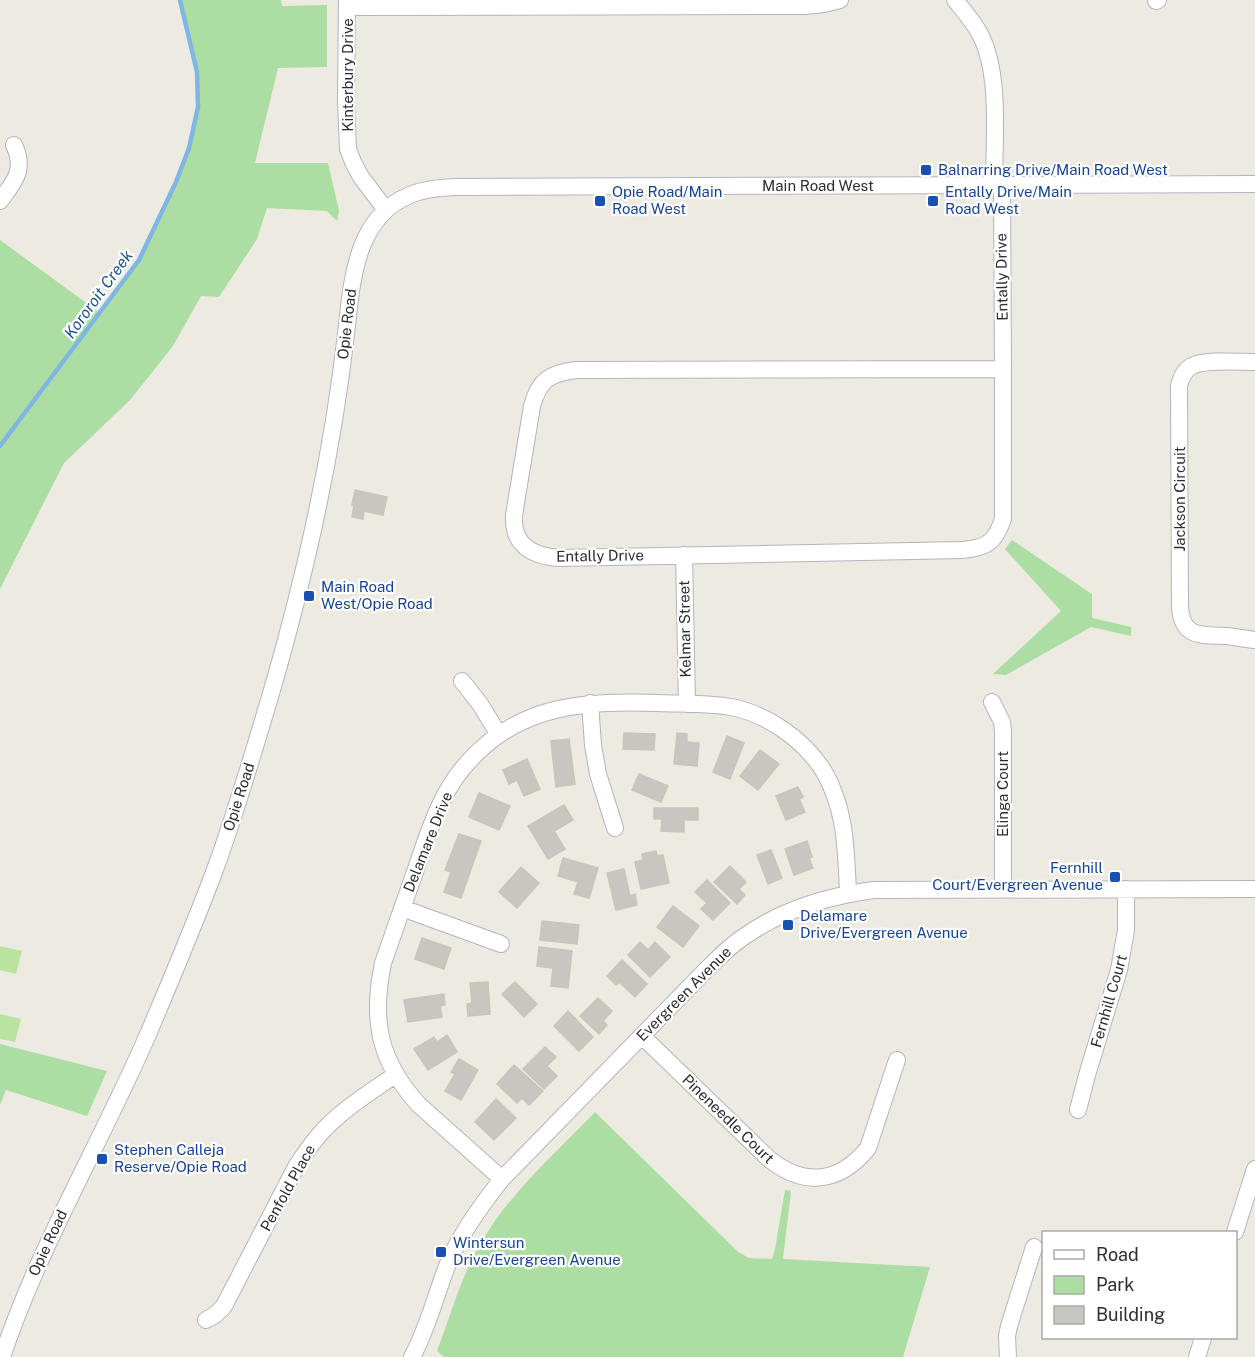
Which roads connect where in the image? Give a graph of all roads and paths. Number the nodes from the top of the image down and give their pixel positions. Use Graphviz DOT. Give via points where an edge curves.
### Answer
graph roads {
  1 [pos="840,0"];
  2 [pos="955,0"];
  3 [pos="347,3"];
  4 [pos="497,3"];
  5 [pos="680,3"];
  6 [pos="14,145"];
  7 [pos="1255,184"];
  8 [pos="998,185"];
  9 [pos="0,201"];
  10 [pos="386,210"];
  11 [pos="1255,362"];
  12 [pos="1003,369"];
  13 [pos="684,555"];
  14 [pos="1255,640"];
  15 [pos="462,681"];
  16 [pos="992,702"];
  17 [pos="590,704"];
  18 [pos="687,704"];
  19 [pos="499,735"];
  20 [pos="615,828"];
  21 [pos="1003,889"];
  22 [pos="1126,889"];
  23 [pos="1255,889"];
  24 [pos="848,893"];
  25 [pos="402,908"];
  26 [pos="501,944"];
  27 [pos="642,1036"];
  28 [pos="897,1060"];
  29 [pos="395,1075"];
  30 [pos="1078,1110"];
  31 [pos="1255,1169"];
  32 [pos="502,1179"];
  33 [pos="1235,1231"];
  34 [pos="1034,1247"];
  35 [pos="206,1320"];
  36 [pos="2,1357"];
  37 [pos="412,1357"];
  38 [pos="1008,1357"];
  1 -- 5 [label="street" via="805,6"];
  2 -- 8 [label="street, Entally Drive" via="981,35 992,69"];
  3 -- 4 [label="street"];
  3 -- 10 [label="street, Kinterbury Drive" via="348,149 361,177"];
  4 -- 5 [label="street"];
  6 -- 9 [label="street" via="20,167 16,180"];
  7 -- 8 [label="street, Main Road West"];
  8 -- 10 [label="street, Main Road West" via="455,187 409,195"];
  8 -- 12 [label="street, Entally Drive"];
  10 -- 36 [label="street, Opie Road" via="367,234 357,260 309,548 240,796 214,873 153,1022 33,1274"];
  11 -- 14 [label="street, Jackson Circuit" via="1192,366 1181,377 1179,386 1180,615 1185,627 1196,634"];
  12 -- 13 [label="street, Entally Drive" via="1003,519 984,546 962,550"];
  12 -- 13 [label="street, Entally Drive" via="576,370 545,380 532,406 514,515 515,529 524,546 536,554 559,558"];
  13 -- 18 [label="street, Kelmar Street"];
  15 -- 19 [label="street"];
  16 -- 21 [label="street, Elinga Court" via="1004,731"];
  17 -- 18 [label="street, Delamare Drive"];
  17 -- 19 [label="street, Delamare Drive" via="544,712"];
  17 -- 20 [label="street" via="598,774"];
  18 -- 24 [label="street, Delamare Drive" via="749,712 783,730 811,754 834,792 840,811"];
  19 -- 25 [label="street, Delamare Drive" via="453,781 439,806"];
  21 -- 22 [label="street, Evergreen Avenue"];
  21 -- 24 [label="street, Evergreen Avenue"];
  22 -- 23 [label="street, Evergreen Avenue"];
  22 -- 30 [label="street, Fernhill Court" via="1126,930 1119,970"];
  24 -- 27 [label="street, Evergreen Avenue" via="794,910 742,937"];
  25 -- 26 [label="street"];
  25 -- 29 [label="street, Delamare Drive" via="383,963 377,1011 380,1034"];
  27 -- 28 [label="street, Pineneedle Court" via="768,1158 788,1172 812,1178 848,1168 868,1148"];
  27 -- 32 [label="street, Evergreen Avenue"];
  29 -- 32 [label="street, Delamare Drive" via="419,1105"];
  29 -- 35 [label="street, Penfold Place" via="349,1108 308,1149 224,1306"];
  31 -- 33 [label="street"];
  32 -- 37 [label="street, Evergreen Avenue" via="477,1211 450,1260"];
  34 -- 38 [label="street" via="1007,1336"];
}
